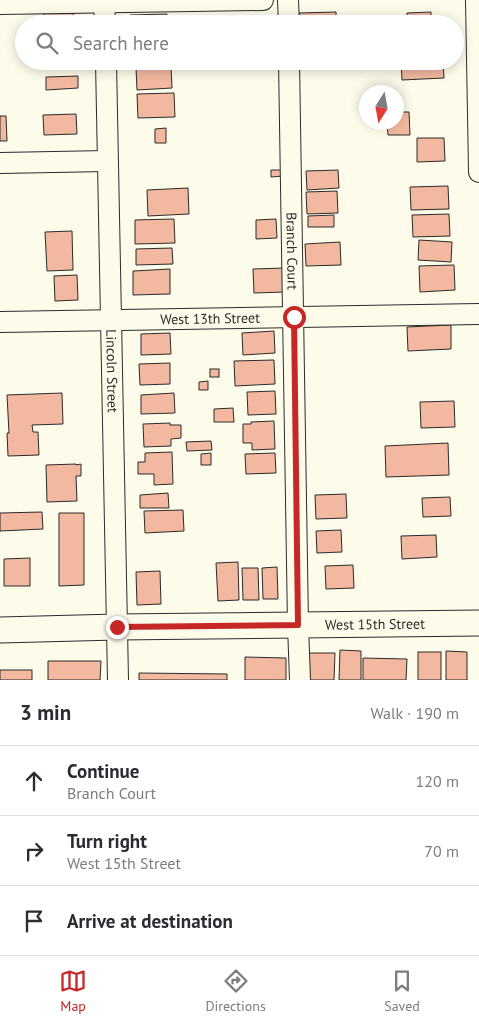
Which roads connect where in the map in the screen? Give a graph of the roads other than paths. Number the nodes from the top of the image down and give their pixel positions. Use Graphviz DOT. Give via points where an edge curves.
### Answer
graph roads {
  1 [pos="263,0"];
  2 [pos="288,0"];
  3 [pos="476,0"];
  4 [pos="104,1"];
  5 [pos="0,4"];
  6 [pos="105,15"];
  7 [pos="289,15"];
  8 [pos="106,70"];
  9 [pos="289,70"];
  10 [pos="107,161"];
  11 [pos="0,163"];
  12 [pos="479,172"];
  13 [pos="479,314"];
  14 [pos="294,317"];
  15 [pos="110,320"];
  16 [pos="0,322"];
  17 [pos="479,623"];
  18 [pos="298,625"];
  19 [pos="117,627"];
  20 [pos="0,630"];
  21 [pos="118,680"];
  22 [pos="300,680"];
  1 -- 4 [label="street"];
  2 -- 7 [label="street"];
  3 -- 12 [label="street"];
  4 -- 5 [label="street"];
  4 -- 6 [label="street"];
  8 -- 10 [label="street, Lincoln Street"];
  9 -- 14 [label="street, Branch Court"];
  10 -- 11 [label="street"];
  10 -- 15 [label="street, Lincoln Street"];
  13 -- 14 [label="street, West 13th Street"];
  14 -- 15 [label="street, West 13th Street"];
  14 -- 18 [label="street, Branch Court"];
  15 -- 16 [label="street, West 13th Street"];
  15 -- 19 [label="street, Lincoln Street"];
  17 -- 18 [label="main road, West 15th Street"];
  18 -- 19 [label="main road, West 15th Street"];
  18 -- 22 [label="street, Branch Court"];
  19 -- 20 [label="main road, West 15th Street"];
  19 -- 21 [label="street, Lincoln Street"];
}
